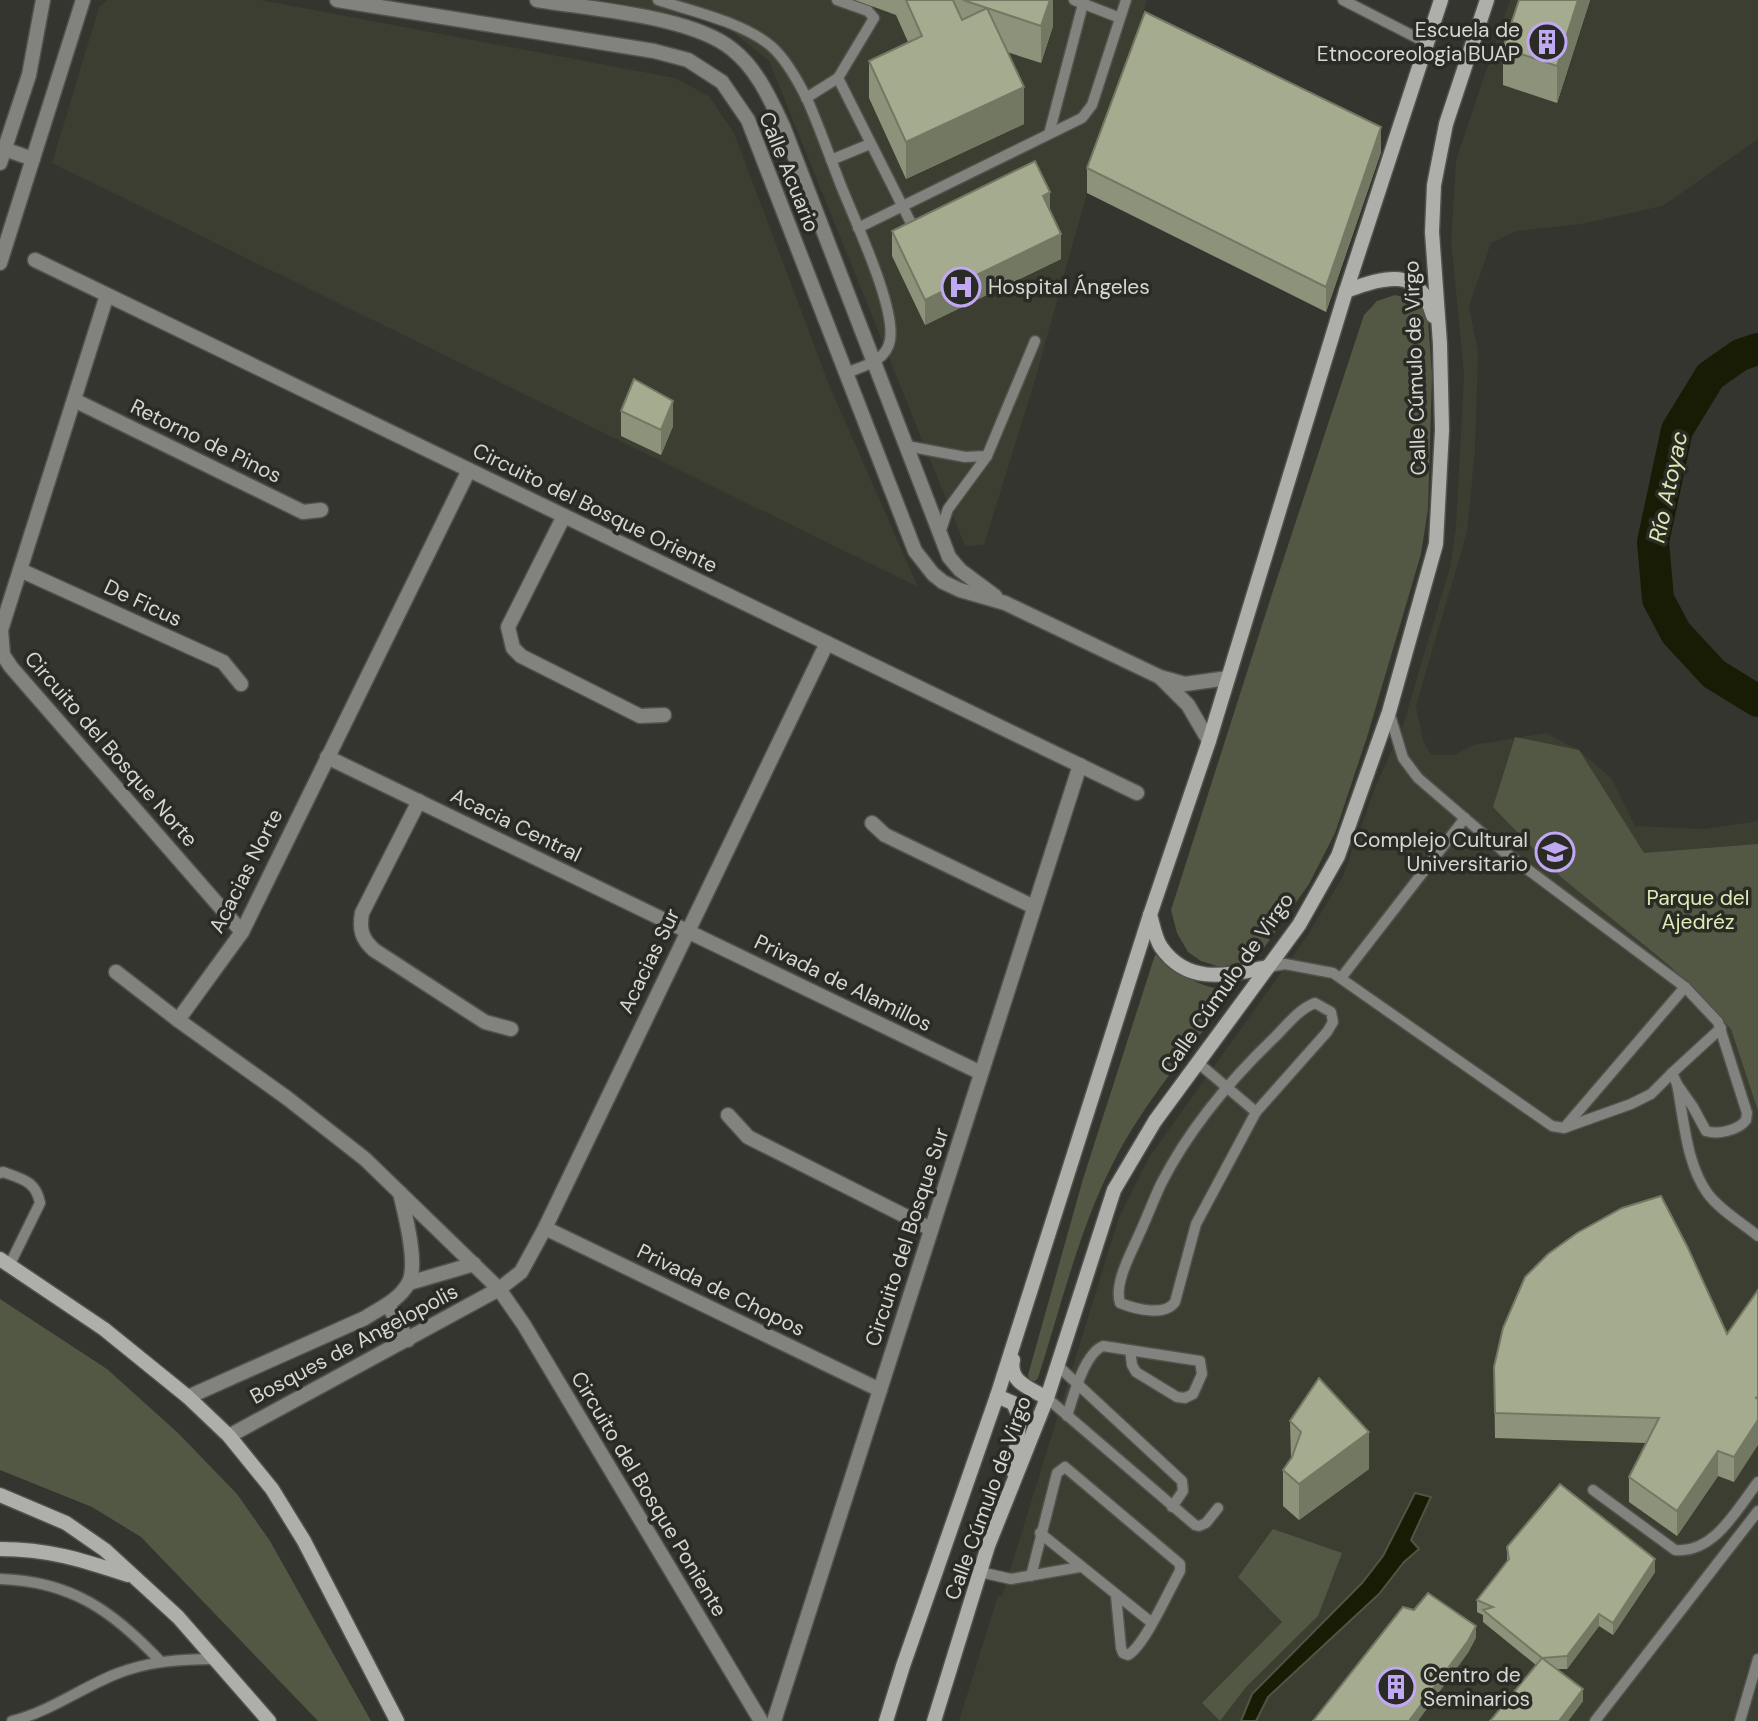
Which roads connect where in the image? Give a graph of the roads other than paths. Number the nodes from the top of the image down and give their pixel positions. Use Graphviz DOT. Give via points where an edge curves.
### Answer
graph roads {
  1 [pos="43,0"];
  2 [pos="337,0"];
  3 [pos="537,0"];
  4 [pos="658,0"];
  5 [pos="837,0"];
  6 [pos="1126,0"];
  7 [pos="1343,0"];
  8 [pos="1441,0"];
  9 [pos="1479,0"];
  10 [pos="1487,0"];
  11 [pos="1080,1"];
  12 [pos="85,3"];
  13 [pos="373,3"];
  14 [pos="1120,19"];
  15 [pos="1475,36"];
  16 [pos="1427,43"];
  17 [pos="838,78"];
  18 [pos="806,98"];
  19 [pos="1049,134"];
  20 [pos="870,144"];
  21 [pos="2,156"];
  22 [pos="33,159"];
  23 [pos="831,160"];
  24 [pos="901,206"];
  25 [pos="858,228"];
  26 [pos="918,239"];
  27 [pos="34,260"];
  28 [pos="0,263"];
  29 [pos="1346,291"];
  30 [pos="107,295"];
  31 [pos="1035,341"];
  32 [pos="1440,344"];
  33 [pos="874,362"];
  34 [pos="846,373"];
  35 [pos="74,400"];
  36 [pos="907,446"];
  37 [pos="987,456"];
  38 [pos="469,470"];
  39 [pos="321,510"];
  40 [pos="564,516"];
  41 [pos="940,533"];
  42 [pos="20,570"];
  43 [pos="1005,603"];
  44 [pos="827,643"];
  45 [pos="1160,677"];
  46 [pos="1228,678"];
  47 [pos="241,684"];
  48 [pos="1389,712"];
  49 [pos="664,715"];
  50 [pos="1209,741"];
  51 [pos="327,757"];
  52 [pos="1080,765"];
  53 [pos="1137,793"];
  54 [pos="419,801"];
  55 [pos="1465,818"];
  56 [pos="872,823"];
  57 [pos="1034,906"];
  58 [pos="1150,915"];
  59 [pos="687,931"];
  60 [pos="242,932"];
  61 [pos="1268,967"];
  62 [pos="116,972"];
  63 [pos="1341,978"];
  64 [pos="1685,987"];
  65 [pos="178,1020"];
  66 [pos="1721,1028"];
  67 [pos="511,1029"];
  68 [pos="1197,1062"];
  69 [pos="981,1073"];
  70 [pos="1675,1079"];
  71 [pos="1227,1087"];
  72 [pos="1256,1112"];
  73 [pos="728,1115"];
  74 [pos="1564,1128"];
  75 [pos="0,1173"];
  76 [pos="400,1192"];
  77 [pos="545,1228"];
  78 [pos="931,1229"];
  79 [pos="1758,1236"];
  80 [pos="4,1263"];
  81 [pos="474,1264"];
  82 [pos="409,1283"];
  83 [pos="499,1289"];
  84 [pos="1027,1297"];
  85 [pos="388,1304"];
  86 [pos="408,1340"];
  87 [pos="1130,1350"];
  88 [pos="1057,1365"];
  89 [pos="1077,1385"];
  90 [pos="880,1390"];
  91 [pos="997,1396"];
  92 [pos="188,1397"];
  93 [pos="1047,1398"];
  94 [pos="1068,1416"];
  95 [pos="229,1436"];
  96 [pos="1758,1482"];
  97 [pos="1011,1487"];
  98 [pos="1593,1490"];
  99 [pos="0,1496"];
  100 [pos="1172,1507"];
  101 [pos="1218,1508"];
  102 [pos="1758,1511"];
  103 [pos="1041,1533"];
  104 [pos="0,1549"];
  105 [pos="1080,1567"];
  106 [pos="980,1572"];
  107 [pos="1031,1576"];
  108 [pos="136,1577"];
  109 [pos="0,1580"];
  110 [pos="1116,1596"];
  111 [pos="1152,1623"];
  112 [pos="216,1659"];
  113 [pos="1758,1659"];
  114 [pos="160,1661"];
  115 [pos="887,1720"];
  116 [pos="12,1721"];
  117 [pos="270,1721"];
  118 [pos="397,1721"];
  119 [pos="761,1721"];
  120 [pos="774,1721"];
  121 [pos="934,1721"];
  122 [pos="1595,1721"];
  123 [pos="1740,1721"];
  1 -- 21 [label="street" via="29,75"];
  2 -- 13 [label="street, Calle Acuario"];
  3 -- 33 [label="street, Calle Acuario" via="668,22 704,32 734,50 760,81 783,126"];
  4 -- 18 [label="lane" via="750,31 789,67"];
  5 -- 17 [label="lane" via="869,11 874,19"];
  6 -- 14 [label="lane"];
  7 -- 16 [label="lane"];
  8 -- 16 [label="main road, Calle Cúmulo de Virgo"];
  9 -- 15 [label="main road"];
  10 -- 15 [label="main road, Calle Cúmulo de Virgo"];
  11 -- 14 [label="lane"];
  11 -- 19 [label="lane"];
  12 -- 22 [label="street"];
  13 -- 34 [label="street, Calle Acuario" via="654,51 688,60 722,82 748,120"];
  14 -- 19 [label="lane" via="1092,105 1082,118"];
  15 -- 32 [label="main road, Calle Cúmulo de Virgo" via="1446,124 1434,185 1432,232"];
  16 -- 29 [label="main road, Calle Cúmulo de Virgo"];
  17 -- 18 [label="lane"];
  17 -- 20 [label="lane"];
  18 -- 23 [label="lane"];
  19 -- 24 [label="lane"];
  20 -- 23 [label="lane"];
  20 -- 24 [label="lane"];
  21 -- 22 [label="street"];
  22 -- 28 [label="street"];
  23 -- 25 [label="lane"];
  24 -- 25 [label="lane"];
  24 -- 26 [label="lane"];
  25 -- 33 [label="lane" via="888,312 890,341"];
  27 -- 30 [label="street, Circuito del Bosque Oriente"];
  29 -- 32 [label="main road" via="1388,278 1406,279 1430,304"];
  29 -- 46 [label="main road, Calle Cúmulo de Virgo"];
  30 -- 35 [label="street, Circuito del Bosque Norte"];
  30 -- 38 [label="street, Circuito del Bosque Oriente"];
  31 -- 37 [label="lane"];
  32 -- 48 [label="main road, Calle Cúmulo de Virgo" via="1442,430 1436,544"];
  33 -- 34 [label="lane"];
  33 -- 36 [label="street, Calle Acuario"];
  34 -- 43 [label="street, Calle Acuario" via="923,563 943,582"];
  35 -- 39 [label="street, Retorno de Pinos" via="303,512"];
  35 -- 42 [label="street, Circuito del Bosque Norte"];
  36 -- 37 [label="lane" via="965,457"];
  36 -- 41 [label="street, Calle Acuario"];
  37 -- 41 [label="lane" via="948,509"];
  38 -- 40 [label="street, Circuito del Bosque Oriente"];
  38 -- 51 [label="street, Acacias Norte"];
  40 -- 44 [label="street, Circuito del Bosque Oriente"];
  40 -- 49 [label="street" via="508,626 513,649 640,716"];
  41 -- 43 [label="street, Calle Acuario" via="955,564"];
  42 -- 47 [label="street, De Ficus" via="223,662"];
  42 -- 60 [label="street, Circuito del Bosque Norte" via="1,630 3,654"];
  43 -- 45 [label="street, Calle Acuario"];
  44 -- 52 [label="street, Circuito del Bosque Oriente"];
  44 -- 59 [label="street, Acacias Sur"];
  45 -- 46 [label="street, Calle Acuario" via="1185,684"];
  45 -- 50 [label="street, Calle Acuario" via="1188,705"];
  46 -- 50 [label="main road, Calle Cúmulo de Virgo"];
  48 -- 55 [label="lane" via="1403,758 1418,778"];
  48 -- 61 [label="main road, Calle Cúmulo de Virgo" via="1338,856"];
  50 -- 58 [label="main road, Calle Cúmulo de Virgo"];
  51 -- 54 [label="street, Acacia Central"];
  51 -- 60 [label="street, Acacias Norte"];
  52 -- 53 [label="street, Circuito del Bosque Oriente"];
  52 -- 57 [label="street, Circuito del Bosque Sur"];
  54 -- 59 [label="street, Acacia Central"];
  54 -- 67 [label="street" via="362,913 364,941 485,1022"];
  55 -- 63 [label="lane"];
  55 -- 64 [label="lane"];
  56 -- 57 [label="street" via="886,835"];
  57 -- 69 [label="street, Circuito del Bosque Sur"];
  58 -- 61 [label="main road" via="1160,946 1182,967 1224,976"];
  58 -- 84 [label="main road, Calle Cúmulo de Virgo"];
  59 -- 69 [label="street, Privada de Alamillos"];
  59 -- 77 [label="street, Acacias Sur"];
  60 -- 65 [label="street, Acacias Norte"];
  61 -- 63 [label="lane" via="1285,964"];
  61 -- 68 [label="main road, Calle Cúmulo de Virgo"];
  62 -- 65 [label="street"];
  63 -- 74 [label="lane" via="1529,1111"];
  64 -- 66 [label="lane"];
  64 -- 74 [label="lane"];
  65 -- 76 [label="street" via="344,1141"];
  66 -- 70 [label="lane"];
  66 -- 70 [label="lane" via="1747,1113 1743,1125 1706,1131"];
  68 -- 71 [label="lane"];
  68 -- 88 [label="main road, Calle Cúmulo de Virgo" via="1114,1190"];
  69 -- 78 [label="street, Circuito del Bosque Sur"];
  70 -- 74 [label="lane" via="1631,1104"];
  70 -- 79 [label="lane" via="1702,1184 1709,1196"];
  71 -- 72 [label="lane"];
  71 -- 72 [label="lane" via="1311,1004 1331,1012 1333,1022 1327,1032"];
  71 -- 72 [label="lane" via="1181,1149 1162,1184 1130,1253 1117,1294 1120,1303 1171,1309 1196,1224"];
  73 -- 78 [label="street" via="748,1137"];
  75 -- 80 [label="lane" via="32,1184 40,1203"];
  76 -- 81 [label="street"];
  76 -- 82 [label="street, Bosques de Angelopolis" via="410,1234"];
  77 -- 83 [label="street, Acacias Sur" via="521,1272"];
  77 -- 90 [label="street, Privada de Chopos"];
  78 -- 90 [label="street, Circuito del Bosque Sur"];
  80 -- 92 [label="main road" via="104,1329"];
  81 -- 82 [label="street, Bosques de Angelopolis"];
  81 -- 83 [label="street"];
  82 -- 85 [label="street, Bosques de Angelopolis"];
  83 -- 86 [label="street, Bosques de Angelopolis"];
  83 -- 119 [label="street, Circuito del Bosque Poniente"];
  84 -- 91 [label="main road, Calle Cúmulo de Virgo"];
  84 -- 93 [label="main road" via="1012,1367 1022,1384"];
  85 -- 86 [label="street"];
  85 -- 92 [label="street, Bosques de Angelopolis"];
  86 -- 95 [label="street, Bosques de Angelopolis"];
  87 -- 87 [label="lane" via="1136,1372 1177,1398 1193,1394 1202,1374 1200,1361"];
  87 -- 89 [label="lane" via="1097,1348"];
  88 -- 89 [label="lane"];
  88 -- 93 [label="main road, Calle Cúmulo de Virgo"];
  89 -- 94 [label="lane"];
  89 -- 100 [label="lane" via="1182,1481 1183,1491"];
  90 -- 120 [label="street, Circuito del Bosque Sur"];
  91 -- 97 [label="main road" via="1013,1403 1020,1419"];
  91 -- 115 [label="main road, Calle Cúmulo de Virgo"];
  92 -- 95 [label="main road"];
  93 -- 94 [label="lane"];
  93 -- 97 [label="main road, Calle Cúmulo de Virgo"];
  94 -- 100 [label="lane"];
  95 -- 118 [label="main road" via="272,1489 304,1541"];
  96 -- 98 [label="lane" via="1713,1539 1687,1551 1675,1550"];
  97 -- 106 [label="main road, Calle Cúmulo de Virgo"];
  99 -- 108 [label="main road" via="66,1523"];
  100 -- 101 [label="lane" via="1199,1526"];
  102 -- 122 [label="lane"];
  103 -- 105 [label="lane"];
  103 -- 107 [label="lane"];
  103 -- 111 [label="lane" via="1057,1473 1070,1469 1180,1564"];
  104 -- 108 [label="main road" via="64,1555"];
  105 -- 107 [label="lane"];
  105 -- 110 [label="lane"];
  106 -- 107 [label="lane" via="1007,1579"];
  106 -- 121 [label="main road, Calle Cúmulo de Virgo"];
  108 -- 112 [label="main road"];
  109 -- 114 [label="lane" via="62,1590 101,1606 132,1630"];
  110 -- 111 [label="lane"];
  110 -- 111 [label="lane" via="1123,1653 1134,1651"];
  112 -- 114 [label="lane"];
  112 -- 117 [label="main road"];
  113 -- 123 [label="lane"];
  114 -- 116 [label="lane" via="115,1674"];
}
